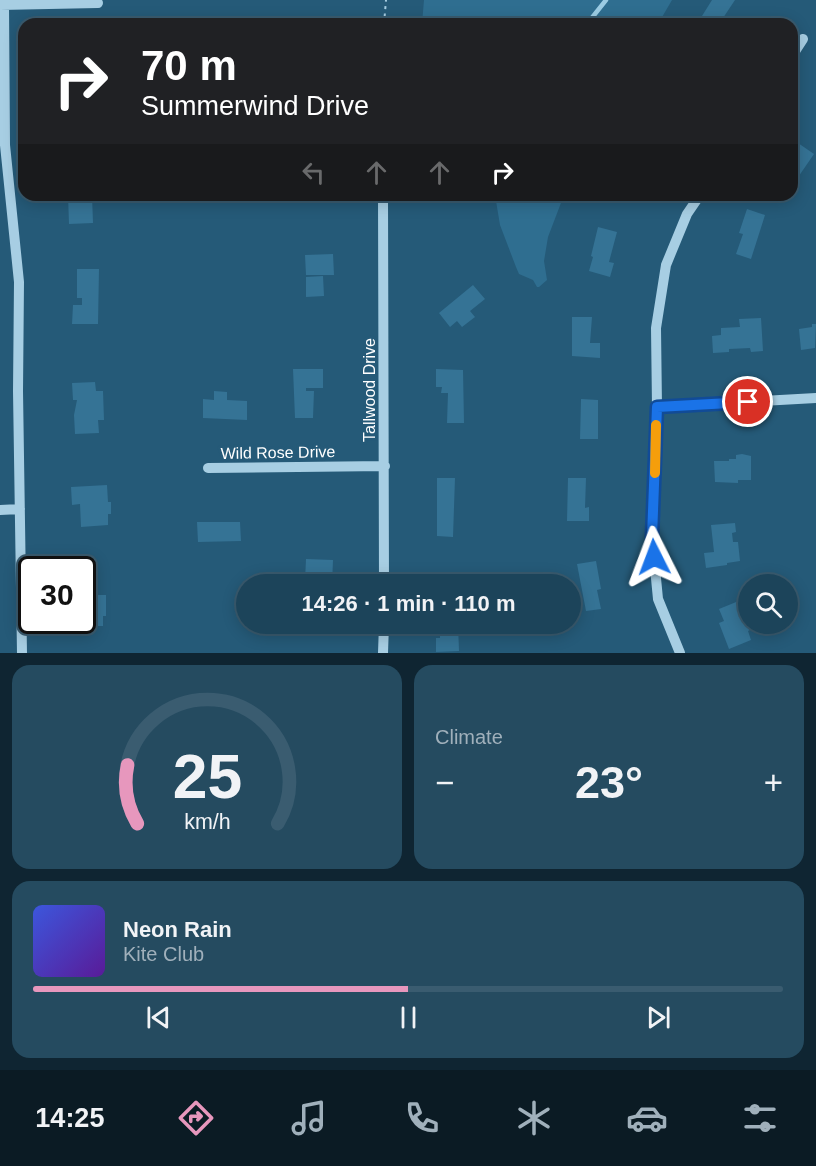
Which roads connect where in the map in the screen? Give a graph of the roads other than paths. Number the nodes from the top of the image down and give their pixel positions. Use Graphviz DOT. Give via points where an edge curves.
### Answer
graph roads {
  1 [pos="98,3"];
  2 [pos="2,5"];
  3 [pos="803,39"];
  4 [pos="798,47"];
  5 [pos="383,201"];
  6 [pos="696,201"];
  7 [pos="816,398"];
  8 [pos="657,407"];
  9 [pos="385,466"];
  10 [pos="208,468"];
  11 [pos="20,509"];
  12 [pos="0,510"];
  13 [pos="384,574"];
  14 [pos="384,634"];
  15 [pos="22,653"];
  16 [pos="383,653"];
  17 [pos="680,653"];
  1 -- 2 [label="street"];
  2 -- 11 [label="street" via="5,145 20,282"];
  3 -- 4 [label="street"];
  5 -- 9 [label="street, Tallwood Drive"];
  6 -- 8 [label="street" via="666,265 656,328"];
  7 -- 8 [label="street"];
  8 -- 17 [label="street" via="652,537 658,599"];
  9 -- 10 [label="street, Wild Rose Drive"];
  9 -- 13 [label="street, Tallwood Drive"];
  11 -- 12 [label="street"];
  11 -- 15 [label="street"];
  14 -- 16 [label="street"];
}
